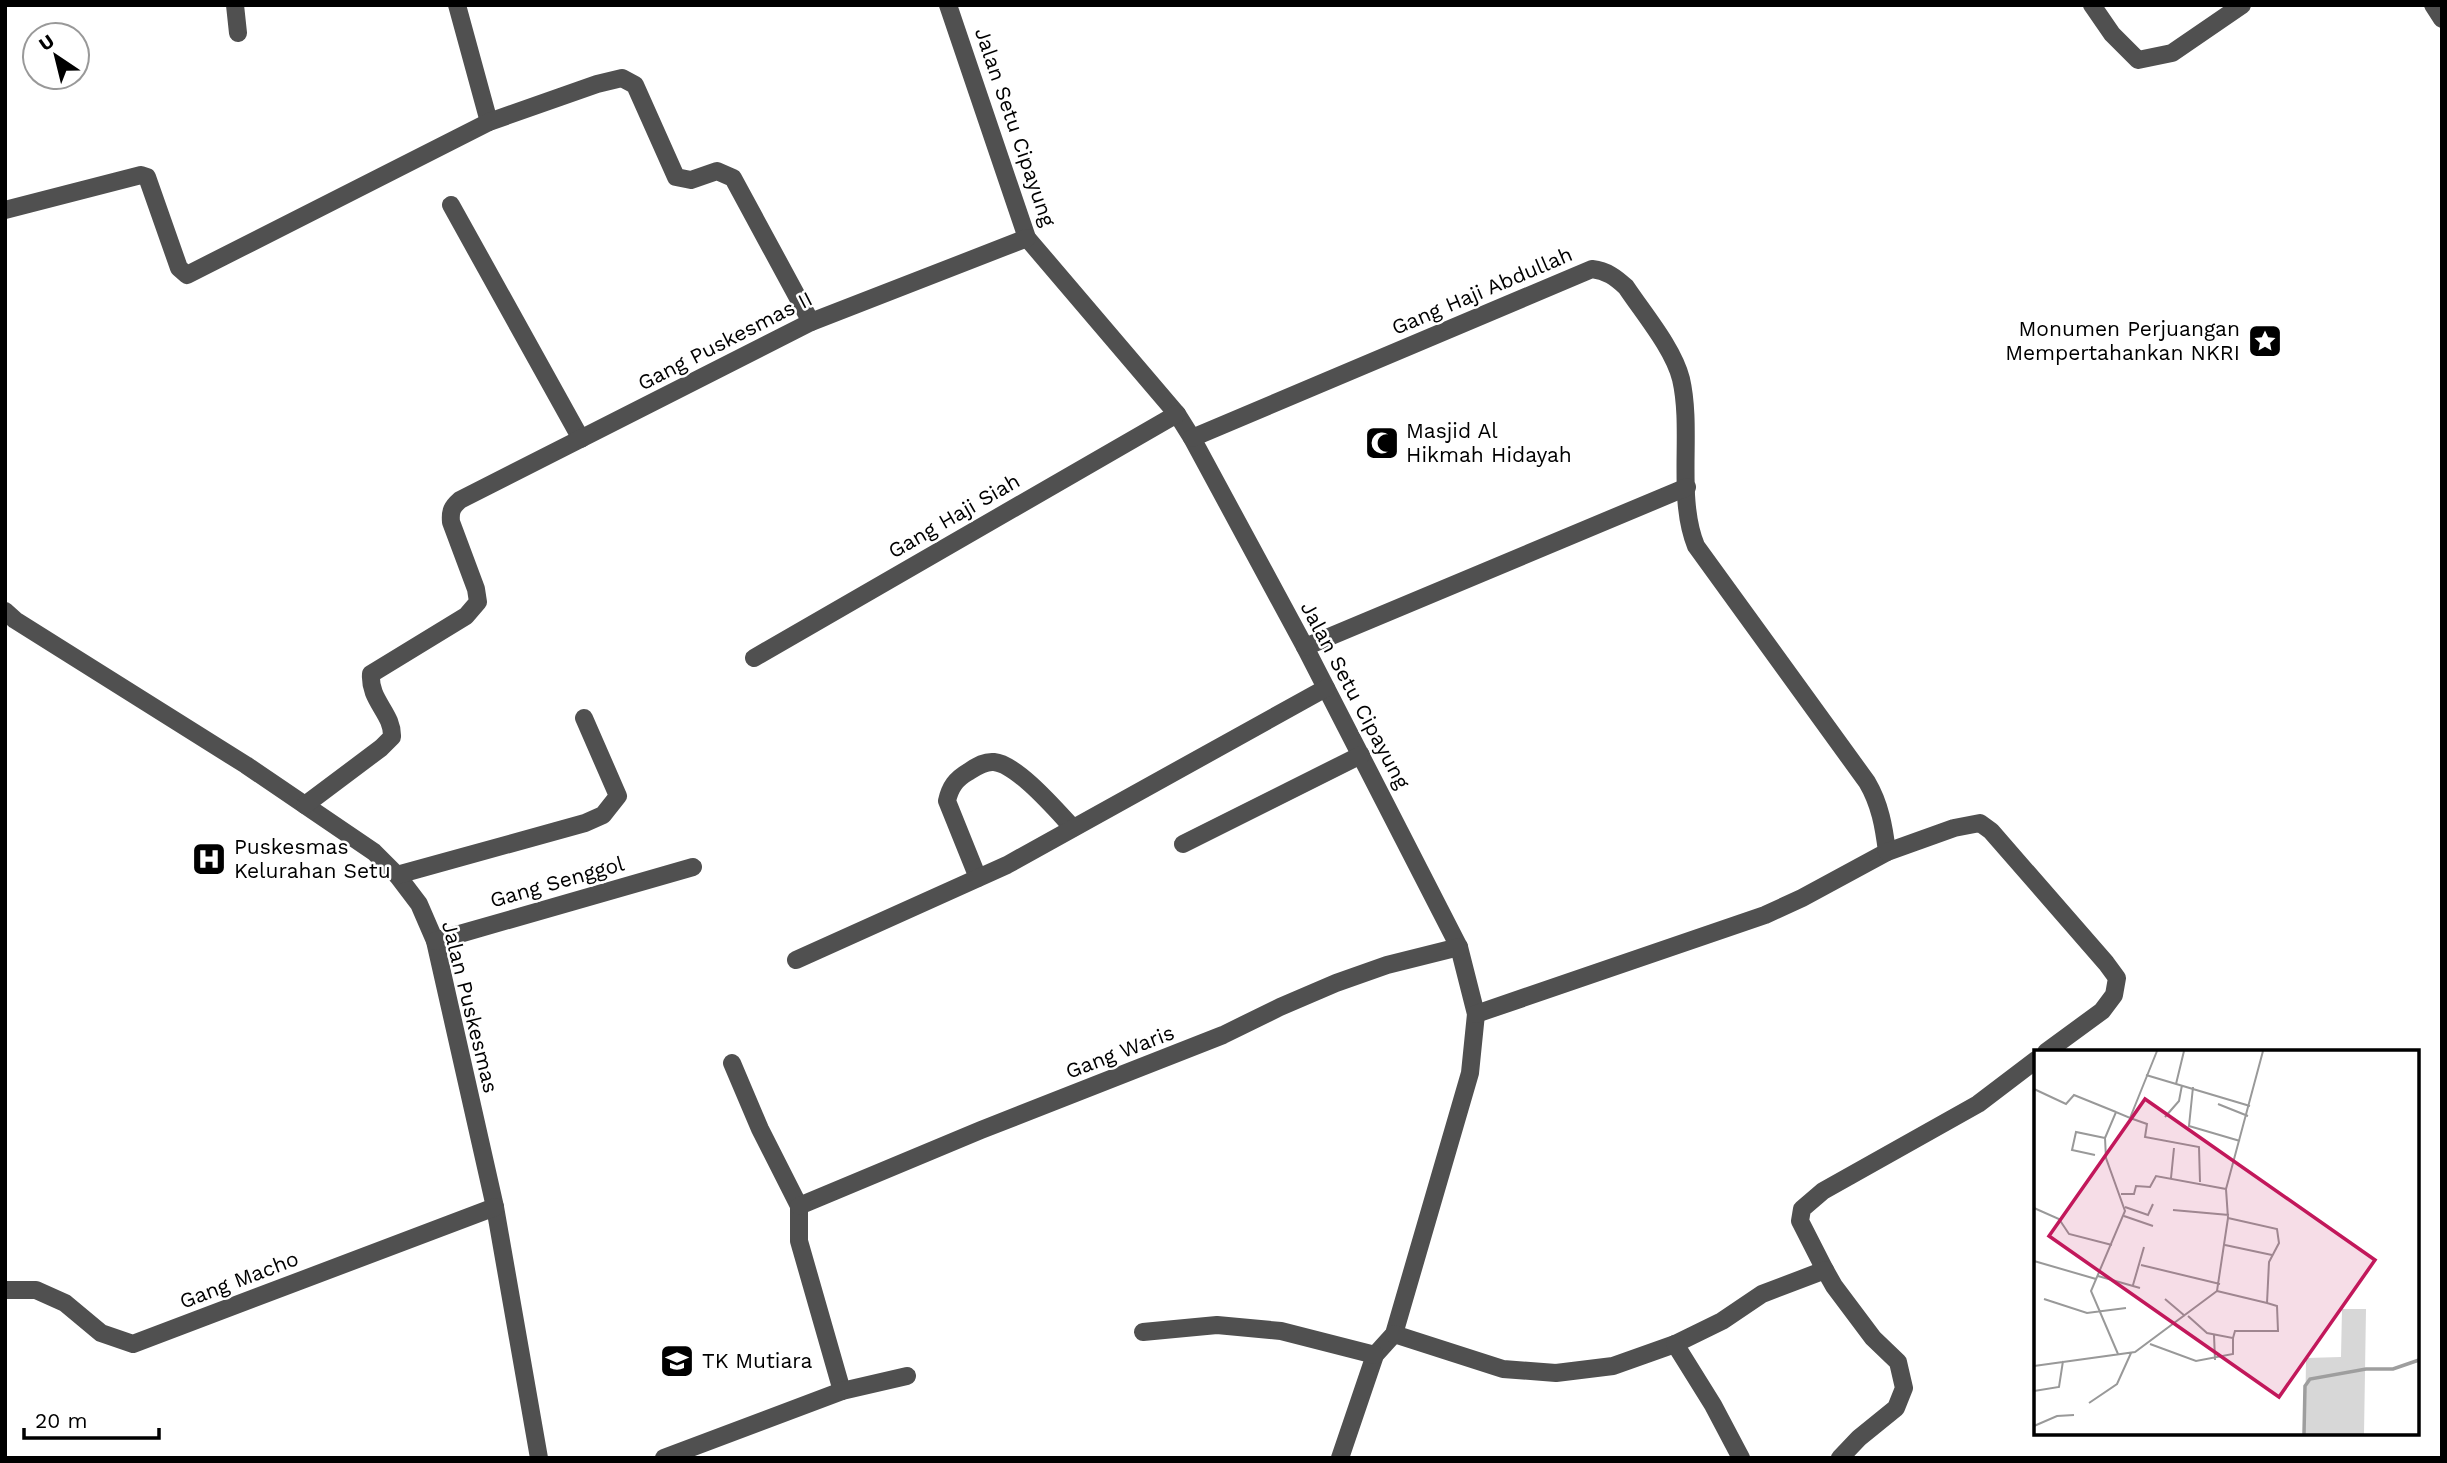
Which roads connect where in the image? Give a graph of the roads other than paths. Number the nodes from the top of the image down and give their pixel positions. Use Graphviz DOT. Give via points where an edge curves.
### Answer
graph roads {
  1 [pos="234,5"];
  2 [pos="457,5"];
  3 [pos="948,5"];
  4 [pos="2092,5"];
  5 [pos="2242,5"];
  6 [pos="2433,5"];
  7 [pos="2442,19"];
  8 [pos="237,33"];
  9 [pos="489,122"];
  10 [pos="451,205"];
  11 [pos="5,210"];
  12 [pos="1027,238"];
  13 [pos="811,322"];
  14 [pos="1177,414"];
  15 [pos="1192,438"];
  16 [pos="581,439"];
  17 [pos="1687,487"];
  18 [pos="5,611"];
  19 [pos="1305,647"];
  20 [pos="754,658"];
  21 [pos="1325,688"];
  22 [pos="584,718"];
  23 [pos="1361,755"];
  24 [pos="305,805"];
  25 [pos="1073,828"];
  26 [pos="1183,844"];
  27 [pos="1887,852"];
  28 [pos="693,867"];
  29 [pos="397,875"];
  30 [pos="978,878"];
  31 [pos="435,942"];
  32 [pos="1460,947"];
  33 [pos="796,960"];
  34 [pos="1476,1014"];
  35 [pos="2049,1050"];
  36 [pos="2034,1062"];
  37 [pos="732,1063"];
  38 [pos="799,1206"];
  39 [pos="495,1207"];
  40 [pos="1825,1270"];
  41 [pos="5,1290"];
  42 [pos="1143,1332"];
  43 [pos="1394,1334"];
  44 [pos="1675,1344"];
  45 [pos="1375,1355"];
  46 [pos="907,1376"];
  47 [pos="842,1391"];
  48 [pos="539,1458"];
  49 [pos="664,1458"];
  50 [pos="1340,1458"];
  51 [pos="1741,1458"];
  52 [pos="1840,1458"];
  1 -- 8 [label="street"];
  2 -- 9 [label="street"];
  3 -- 12 [label="street, Jalan Setu Cipayung"];
  4 -- 5 [label="street" via="2138,60 2172,53"];
  6 -- 7 [label="street"];
  9 -- 11 [label="street" via="187,275 179,268 147,177"];
  9 -- 13 [label="street" via="597,84 622,78 635,85 676,177 691,180 718,171 733,178"];
  10 -- 16 [label="street"];
  12 -- 13 [label="street, Gang Puskesmas II"];
  12 -- 14 [label="street, Jalan Setu Cipayung"];
  13 -- 16 [label="street, Gang Puskesmas II"];
  14 -- 15 [label="street, Jalan Setu Cipayung"];
  14 -- 20 [label="street, Gang Haji Siah"];
  15 -- 17 [label="street, Gang Haji Abdullah" via="1592,270 1604,271 1626,287 1674,360 1684,393"];
  15 -- 19 [label="street, Jalan Setu Cipayung"];
  16 -- 24 [label="street, Gang Puskesmas II" via="453,506 451,522 478,603 466,616 371,674 370,687 392,727 392,737"];
  17 -- 19 [label="street"];
  17 -- 27 [label="street, Gang Haji Abdullah" via="1696,546 1867,782 1884,824"];
  18 -- 24 [label="street, Jalan Puskesmas"];
  19 -- 21 [label="street, Jalan Setu Cipayung"];
  21 -- 23 [label="street, Jalan Setu Cipayung"];
  21 -- 25 [label="street"];
  22 -- 29 [label="street" via="618,796 603,816"];
  23 -- 26 [label="street"];
  23 -- 32 [label="street, Jalan Setu Cipayung"];
  24 -- 29 [label="street, Jalan Puskesmas" via="374,852"];
  25 -- 30 [label="street"];
  25 -- 30 [label="street" via="1040,792 1010,770 995,762 983,763 954,783 947,801"];
  27 -- 34 [label="street" via="1765,915"];
  27 -- 35 [label="street" via="1980,823 2106,963 2117,978 2114,995 2102,1011"];
  28 -- 31 [label="street, Gang Senggol"];
  29 -- 31 [label="street, Jalan Puskesmas" via="419,904"];
  30 -- 33 [label="street"];
  31 -- 39 [label="street, Jalan Puskesmas"];
  32 -- 34 [label="street, Jalan Setu Cipayung"];
  32 -- 38 [label="street, Gang Waris" via="1336,983 1223,1035"];
  34 -- 43 [label="street, Jalan Setu Cipayung" via="1470,1073"];
  36 -- 40 [label="street" via="1978,1104 1823,1191 1802,1209 1800,1221"];
  37 -- 38 [label="street"];
  38 -- 47 [label="street" via="799,1241"];
  39 -- 41 [label="street, Gang Macho" via="133,1344 101,1333 65,1303 36,1290"];
  39 -- 48 [label="street, Jalan Puskesmas"];
  40 -- 44 [label="street" via="1762,1294"];
  40 -- 52 [label="street" via="1874,1338 1898,1362 1904,1388 1896,1408"];
  42 -- 45 [label="street" via="1243,1327 1281,1331"];
  43 -- 44 [label="street" via="1503,1369 1556,1373 1613,1366"];
  43 -- 45 [label="street, Jalan Setu Cipayung"];
  44 -- 51 [label="street"];
  45 -- 50 [label="street, Jalan Setu Cipayung"];
  46 -- 47 [label="street"];
  47 -- 49 [label="street"];
}
